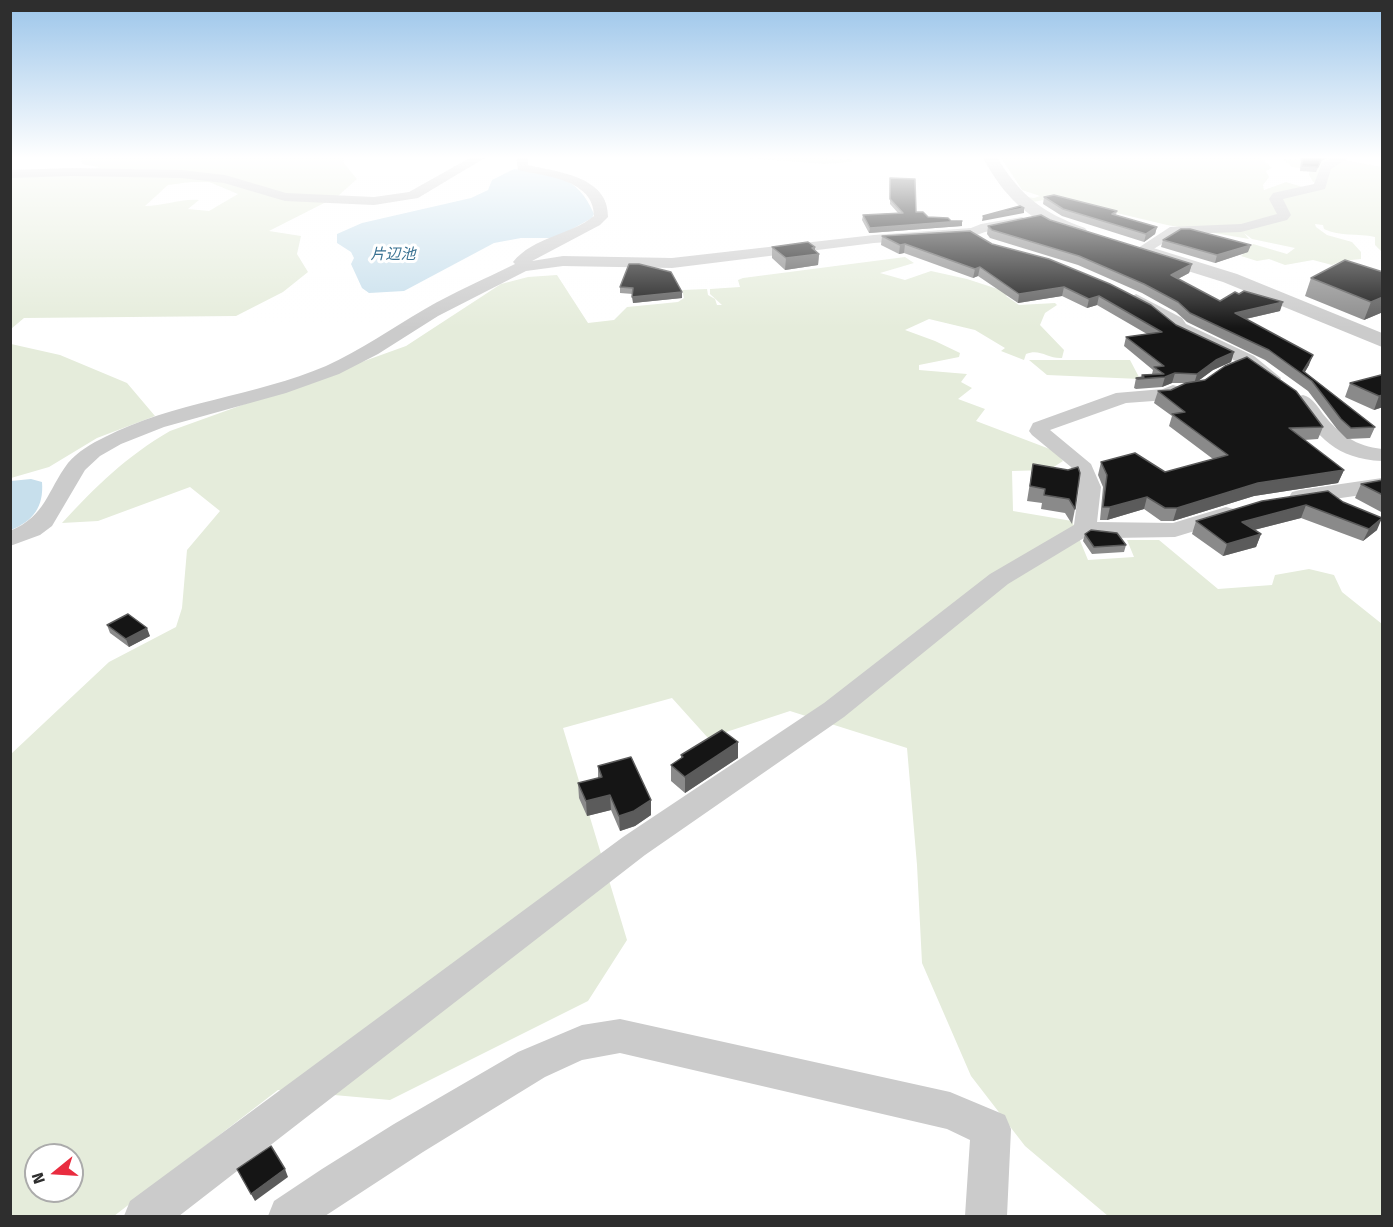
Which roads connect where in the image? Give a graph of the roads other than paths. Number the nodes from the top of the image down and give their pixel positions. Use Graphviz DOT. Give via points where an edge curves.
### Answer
graph roads {
  1 [pos="602,213"];
  2 [pos="1038,213"];
  3 [pos="1284,213"];
  4 [pos="1042,216"];
  5 [pos="1098,237"];
  6 [pos="1120,244"];
  7 [pos="1142,250"];
  8 [pos="522,267"];
  9 [pos="1124,292"];
  10 [pos="1383,340"];
  11 [pos="1173,391"];
  12 [pos="1383,455"];
  13 [pos="1383,485"];
  14 [pos="1329,494"];
  15 [pos="1355,511"];
  16 [pos="1084,528"];
  17 [pos="10,539"];
  18 [pos="145,1216"];
  19 [pos="289,1216"];
  20 [pos="986,1216"];
  1 -- 8 [label="street" via="595,222 526,257 520,262"];
  2 -- 4 [label="street"];
  3 -- 7 [label="street" via="1282,217 1241,228 1175,230"];
  4 -- 5 [label="street"];
  4 -- 8 [label="street" via="981,228 979,237 873,239 672,264 563,261"];
  6 -- 7 [label="street"];
  7 -- 10 [label="street" via="1210,271"];
  8 -- 17 [label="street" via="432,312 332,370 157,423 114,440 77,466 44,520"];
  9 -- 12 [label="street" via="1189,333 1248,360 1300,397 1339,444 1358,452"];
  11 -- 16 [label="street" via="1123,397 1040,426 1039,431 1080,464 1090,487"];
  13 -- 14 [label="street"];
  14 -- 15 [label="street"];
  14 -- 16 [label="street" via="1265,503 1175,530"];
  16 -- 18 [label="street" via="999,579 834,710 634,846"];
  19 -- 20 [label="street" via="410,1135 558,1051 595,1037 620,1036 950,1111 991,1129"];
}
